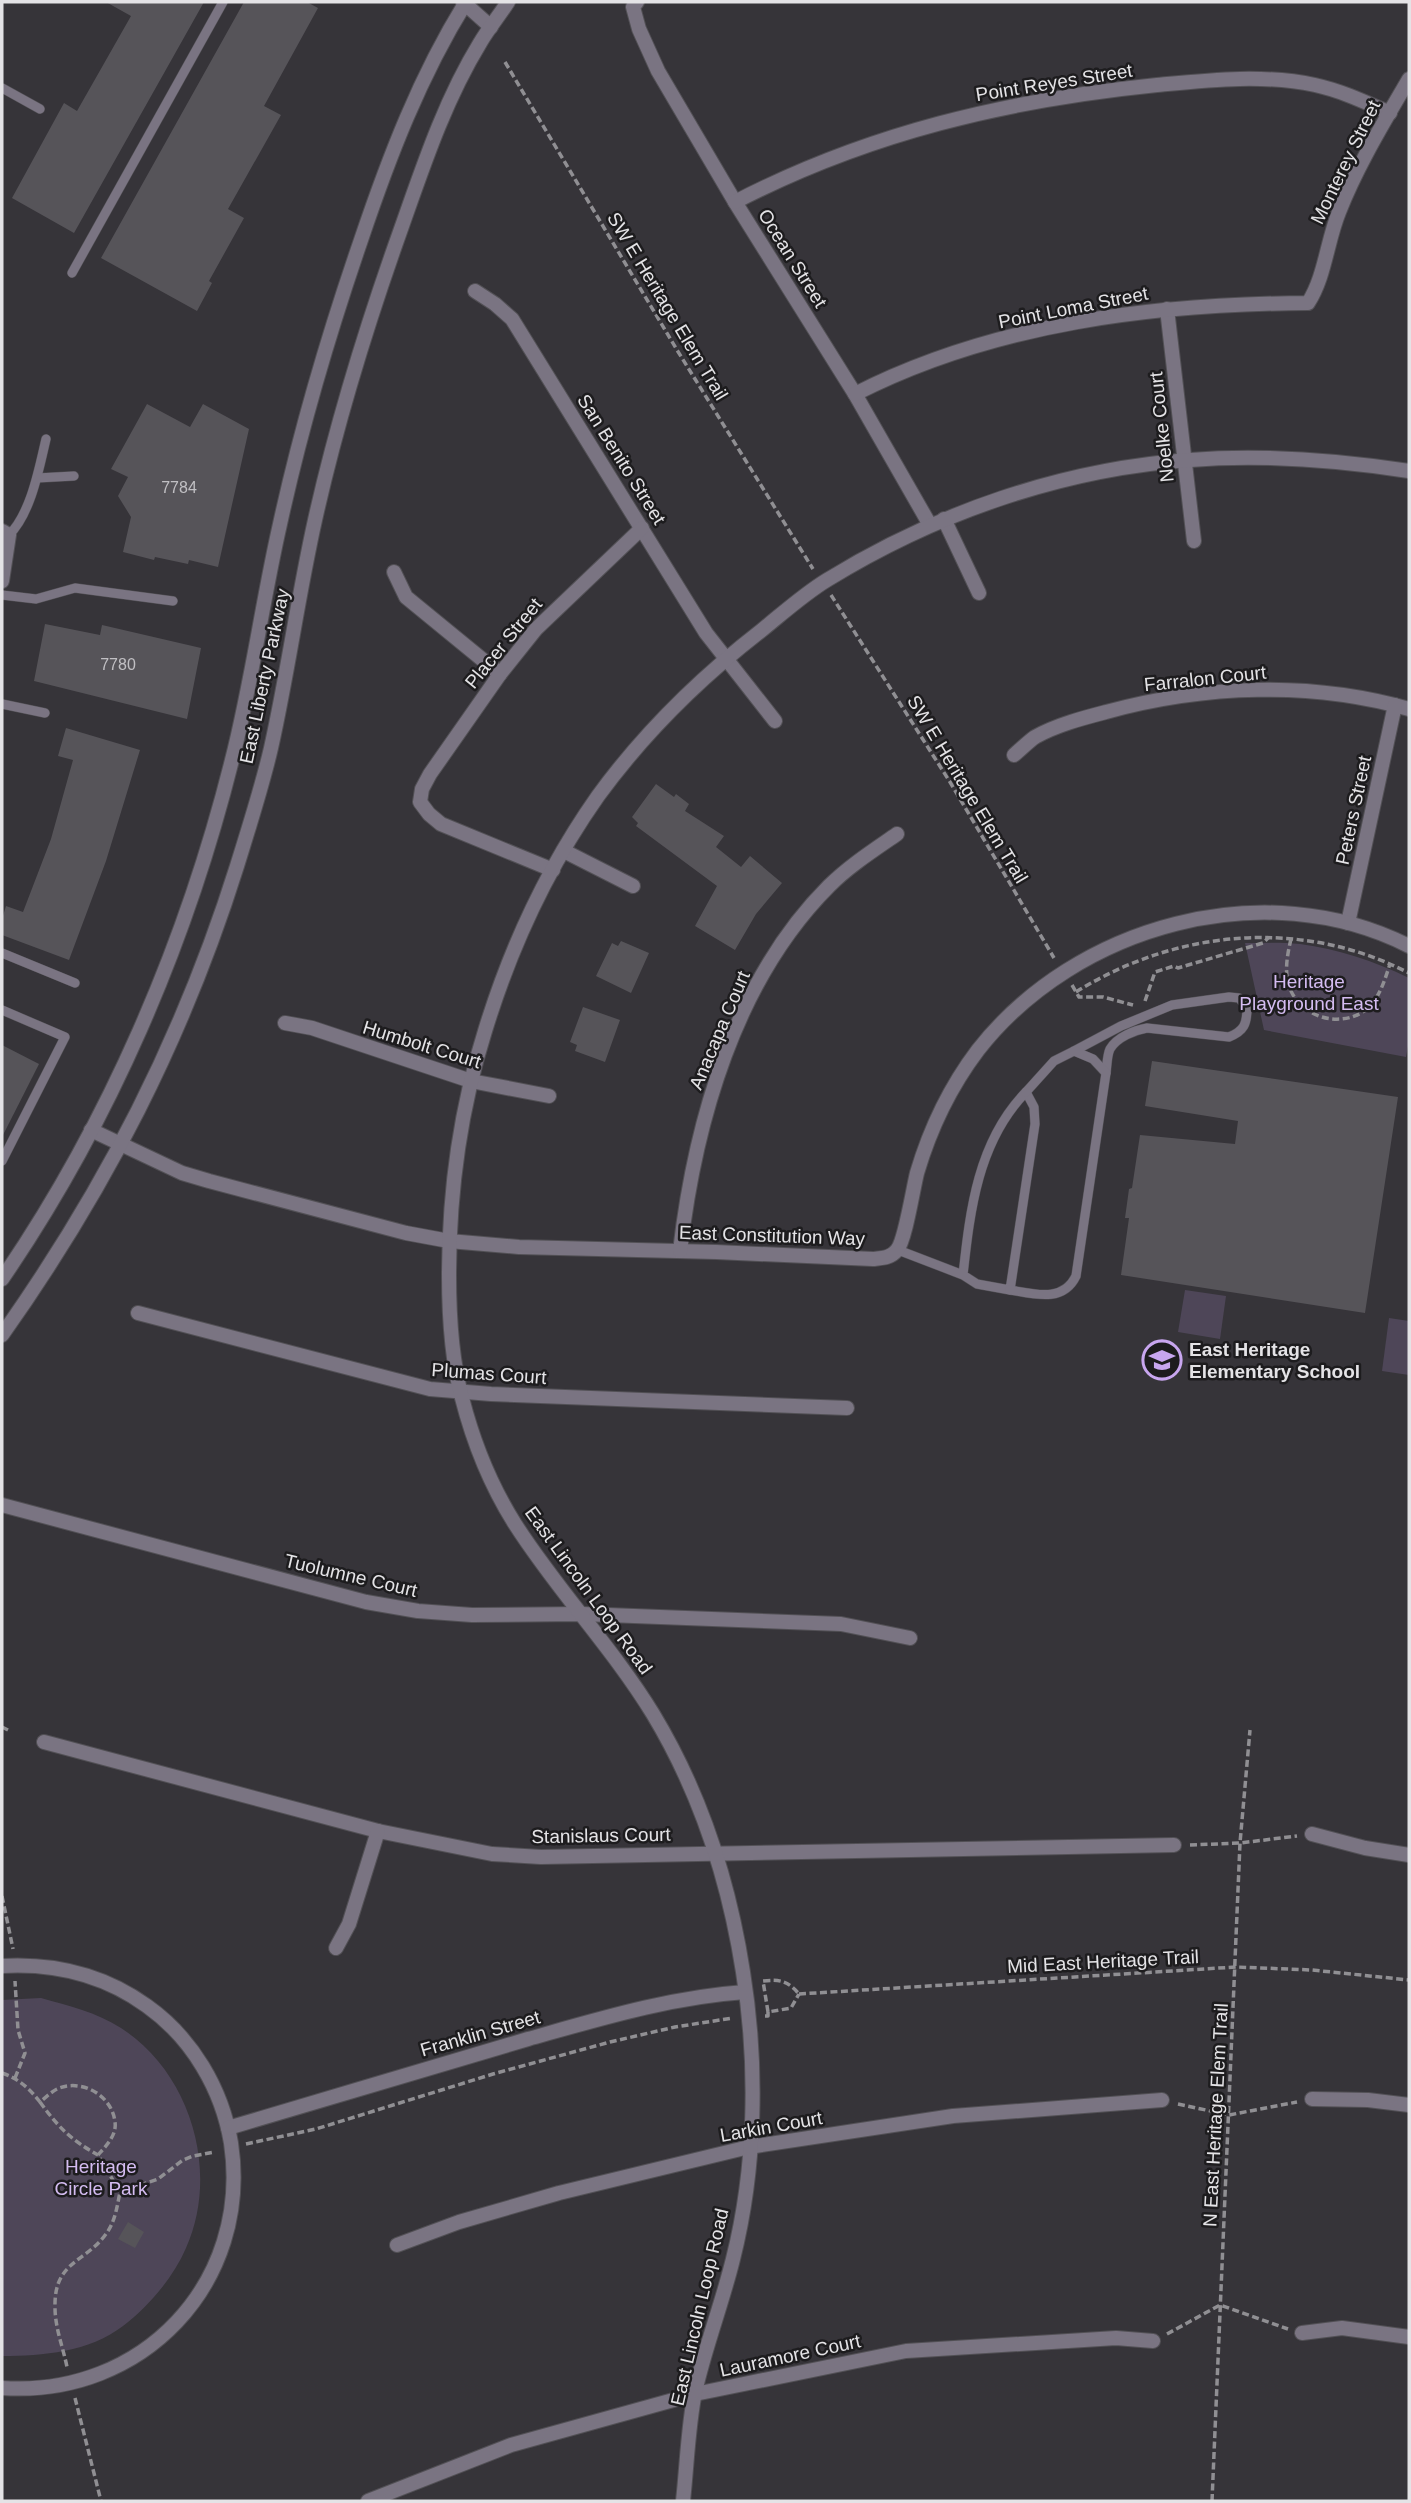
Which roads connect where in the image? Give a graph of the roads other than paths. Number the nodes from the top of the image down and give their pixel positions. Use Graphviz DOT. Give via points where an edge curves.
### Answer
graph roads {
  1 [pos="223,2"];
  2 [pos="465,2"];
  3 [pos="508,2"];
  4 [pos="635,5"];
  5 [pos="491,27"];
  6 [pos="1409,79"];
  7 [pos="2,88"];
  8 [pos="40,109"];
  9 [pos="1390,113"];
  10 [pos="735,202"];
  11 [pos="72,273"];
  12 [pos="475,291"];
  13 [pos="1308,303"];
  14 [pos="1167,309"];
  15 [pos="855,394"];
  16 [pos="46,439"];
  17 [pos="1184,460"];
  18 [pos="1409,471"];
  19 [pos="74,476"];
  20 [pos="37,478"];
  21 [pos="944,519"];
  22 [pos="930,525"];
  23 [pos="642,527"];
  24 [pos="5,533"];
  25 [pos="1195,541"];
  26 [pos="394,572"];
  27 [pos="2,581"];
  28 [pos="979,593"];
  29 [pos="2,595"];
  30 [pos="173,601"];
  31 [pos="725,659"];
  32 [pos="500,674"];
  33 [pos="2,704"];
  34 [pos="1402,707"];
  35 [pos="45,713"];
  36 [pos="775,721"];
  37 [pos="1014,755"];
  38 [pos="897,834"];
  39 [pos="564,851"];
  40 [pos="553,870"];
  41 [pos="633,886"];
  42 [pos="1348,923"];
  43 [pos="1409,946"];
  44 [pos="2,953"];
  45 [pos="75,983"];
  46 [pos="2,1010"];
  47 [pos="285,1023"];
  48 [pos="1074,1051"];
  49 [pos="1106,1073"];
  50 [pos="471,1081"];
  51 [pos="1026,1092"];
  52 [pos="549,1096"];
  53 [pos="92,1130"];
  54 [pos="122,1145"];
  55 [pos="2,1161"];
  56 [pos="449,1241"];
  57 [pos="898,1250"];
  58 [pos="680,1251"];
  59 [pos="962,1276"];
  60 [pos="2,1279"];
  61 [pos="1010,1290"];
  62 [pos="138,1313"];
  63 [pos="2,1335"];
  64 [pos="460,1392"];
  65 [pos="847,1408"];
  66 [pos="2,1505"];
  67 [pos="582,1614"];
  68 [pos="910,1639"];
  69 [pos="44,1742"];
  70 [pos="378,1831"];
  71 [pos="1312,1834"];
  72 [pos="1174,1845"];
  73 [pos="715,1852"];
  74 [pos="1409,1855"];
  75 [pos="336,1948"];
  76 [pos="2,1966"];
  77 [pos="745,1993"];
  78 [pos="1312,2099"];
  79 [pos="1162,2101"];
  80 [pos="1409,2105"];
  81 [pos="228,2129"];
  82 [pos="749,2147"];
  83 [pos="397,2245"];
  84 [pos="1302,2333"];
  85 [pos="1409,2337"];
  86 [pos="1153,2341"];
  87 [pos="2,2388"];
  88 [pos="695,2394"];
  89 [pos="368,2501"];
  90 [pos="683,2501"];
  1 -- 11 [label="lane"];
  2 -- 5 [label="street"];
  2 -- 53 [label="street, East Liberty Parkway" via="402,126 343,292 295,458 238,736 202,864 134,1044"];
  3 -- 5 [label="street, East Liberty Parkway"];
  4 -- 10 [label="street, Ocean Street" via="652,62"];
  5 -- 54 [label="street, East Liberty Parkway" via="452,96 432,144 368,324 314,523 257,802 196,986"];
  6 -- 9 [label="street, Monterey Street"];
  7 -- 8 [label="lane"];
  9 -- 10 [label="street, Point Reyes Street" via="1335,90 1257,79 1069,95 968,115 899,135 797,172"];
  9 -- 13 [label="street, Monterey Street" via="1339,210"];
  10 -- 15 [label="street, Ocean Street"];
  12 -- 23 [label="street, San Benito Street" via="512,319"];
  13 -- 14 [label="street, Point Loma Street"];
  14 -- 15 [label="street, Point Loma Street" via="1090,320 979,346"];
  14 -- 17 [label="street, Noelke Court"];
  15 -- 22 [label="street, Ocean Street"];
  16 -- 20 [label="lane"];
  17 -- 18 [label="street, East Lincoln Loop Road" via="1295,458"];
  17 -- 21 [label="street, East Lincoln Loop Road" via="1057,482"];
  17 -- 25 [label="street, Noelke Court"];
  19 -- 20 [label="lane"];
  20 -- 24 [label="lane" via="17,527"];
  21 -- 22 [label="street, East Lincoln Loop Road"];
  21 -- 28 [label="street"];
  22 -- 31 [label="street, East Lincoln Loop Road" via="823,583"];
  23 -- 31 [label="street, San Benito Street"];
  23 -- 32 [label="street, Placer Street" via="562,602"];
  24 -- 27 [label="street"];
  26 -- 32 [label="street" via="406,597"];
  29 -- 30 [label="lane" via="36,598 75,588"];
  31 -- 36 [label="street, San Benito Street"];
  31 -- 39 [label="street, East Lincoln Loop Road" via="671,709 626,760"];
  32 -- 40 [label="street, Placer Street" via="430,774 420,802 441,824"];
  33 -- 35 [label="lane"];
  34 -- 37 [label="street, Farralon Court" via="1338,694 1284,690 1198,694 1080,719 1035,737"];
  34 -- 42 [label="street, Peters Street"];
  38 -- 58 [label="street, Anacapa Court" via="820,896 752,995 724,1057 702,1124"];
  39 -- 40 [label="street, East Lincoln Loop Road"];
  39 -- 41 [label="street"];
  40 -- 50 [label="street, East Lincoln Loop Road" via="500,985"];
  42 -- 43 [label="street"];
  42 -- 57 [label="street" via="1255,913 1199,919 1115,944 1043,986 985,1041 949,1094 924,1150"];
  44 -- 45 [label="lane"];
  46 -- 55 [label="lane" via="65,1037"];
  47 -- 50 [label="street, Humbolt Court"];
  48 -- 49 [label="lane" via="1093,1059"];
  48 -- 49 [label="lane" via="1172,1005 1229,997 1239,998 1247,1008 1247,1021 1240,1033 1228,1037 1136,1030 1110,1049"];
  48 -- 51 [label="lane" via="1054,1061"];
  49 -- 61 [label="lane" via="1076,1276 1066,1290 1055,1295"];
  50 -- 52 [label="street, Humbolt Court"];
  50 -- 56 [label="street, East Lincoln Loop Road" via="459,1138"];
  51 -- 59 [label="lane" via="988,1148 979,1174"];
  51 -- 61 [label="lane" via="1034,1107 1035,1124"];
  53 -- 54 [label="street, East Constitution Way"];
  53 -- 60 [label="street, East Liberty Parkway"];
  54 -- 56 [label="street, East Constitution Way" via="209,1181"];
  54 -- 63 [label="street, East Liberty Parkway" via="74,1228"];
  56 -- 58 [label="street, East Constitution Way"];
  56 -- 64 [label="street, East Lincoln Loop Road" via="449,1307"];
  57 -- 58 [label="street, East Constitution Way" via="873,1259"];
  57 -- 59 [label="lane"];
  59 -- 61 [label="lane"];
  62 -- 64 [label="street, Plumas Court" via="389,1381"];
  64 -- 65 [label="street, Plumas Court"];
  64 -- 67 [label="street, East Lincoln Loop Road" via="508,1512"];
  66 -- 67 [label="street, Tuolumne Court" via="366,1602 472,1615"];
  67 -- 68 [label="street, Tuolumne Court" via="841,1625"];
  67 -- 73 [label="street, East Lincoln Loop Road" via="654,1715 683,1771"];
  69 -- 70 [label="street, Stanislaus Court"];
  70 -- 73 [label="street, Stanislaus Court" via="519,1856"];
  70 -- 75 [label="street" via="349,1924"];
  71 -- 74 [label="street"];
  72 -- 73 [label="street, Stanislaus Court"];
  73 -- 77 [label="street, East Lincoln Loop Road" via="733,1917"];
  76 -- 81 [label="street" via="53,1967 80,1973 119,1989 155,2012 201,2064"];
  77 -- 81 [label="street, Franklin Street" via="682,2001 584,2023"];
  77 -- 82 [label="street, East Lincoln Loop Road"];
  78 -- 80 [label="street"];
  79 -- 82 [label="street, Larkin Court" via="953,2116"];
  81 -- 87 [label="street" via="234,2180 229,2226 213,2270 183,2316 142,2352 101,2374 54,2387"];
  82 -- 83 [label="street, Larkin Court" via="559,2193"];
  82 -- 88 [label="street, East Lincoln Loop Road" via="735,2252"];
  84 -- 85 [label="street" via="1342,2328"];
  86 -- 88 [label="street, Lauramore Court" via="1116,2338 906,2351"];
  88 -- 89 [label="street, Lauramore Court" via="519,2442"];
  88 -- 90 [label="street, East Lincoln Loop Road"];
}
